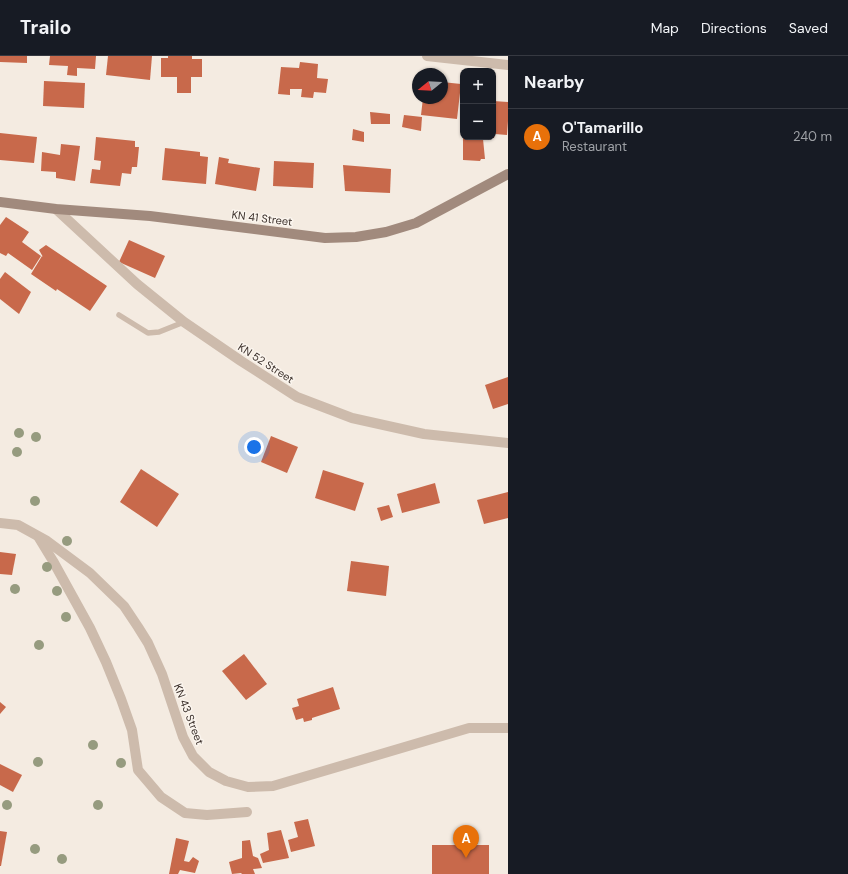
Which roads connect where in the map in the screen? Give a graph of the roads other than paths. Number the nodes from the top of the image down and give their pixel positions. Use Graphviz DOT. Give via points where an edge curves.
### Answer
graph roads {
  1 [pos="427,56"];
  2 [pos="508,65"];
  3 [pos="508,174"];
  4 [pos="0,202"];
  5 [pos="56,210"];
  6 [pos="119,315"];
  7 [pos="184,322"];
  8 [pos="508,442"];
  9 [pos="0,523"];
  10 [pos="35,531"];
  11 [pos="507,728"];
  12 [pos="247,812"];
  1 -- 2 [label="street"];
  3 -- 5 [label="main road, KN 41 Street" via="416,223 356,237 325,238 150,216"];
  4 -- 5 [label="main road, KN 41 Street"];
  5 -- 7 [label="street, KN 52 Street"];
  6 -- 7 [label="lane" via="148,333 159,332"];
  7 -- 8 [label="street, KN 52 Street" via="297,397 352,418 424,434"];
  9 -- 10 [label="street, KN 43 Street" via="18,524"];
  10 -- 11 [label="street, KN 43 Street" via="90,574 124,606 148,643 162,674 183,737 193,756 209,772 226,781 248,787 273,786 469,728"];
  10 -- 12 [label="street" via="90,628 122,699 132,730 138,770 161,797 185,812 207,815"];
}
